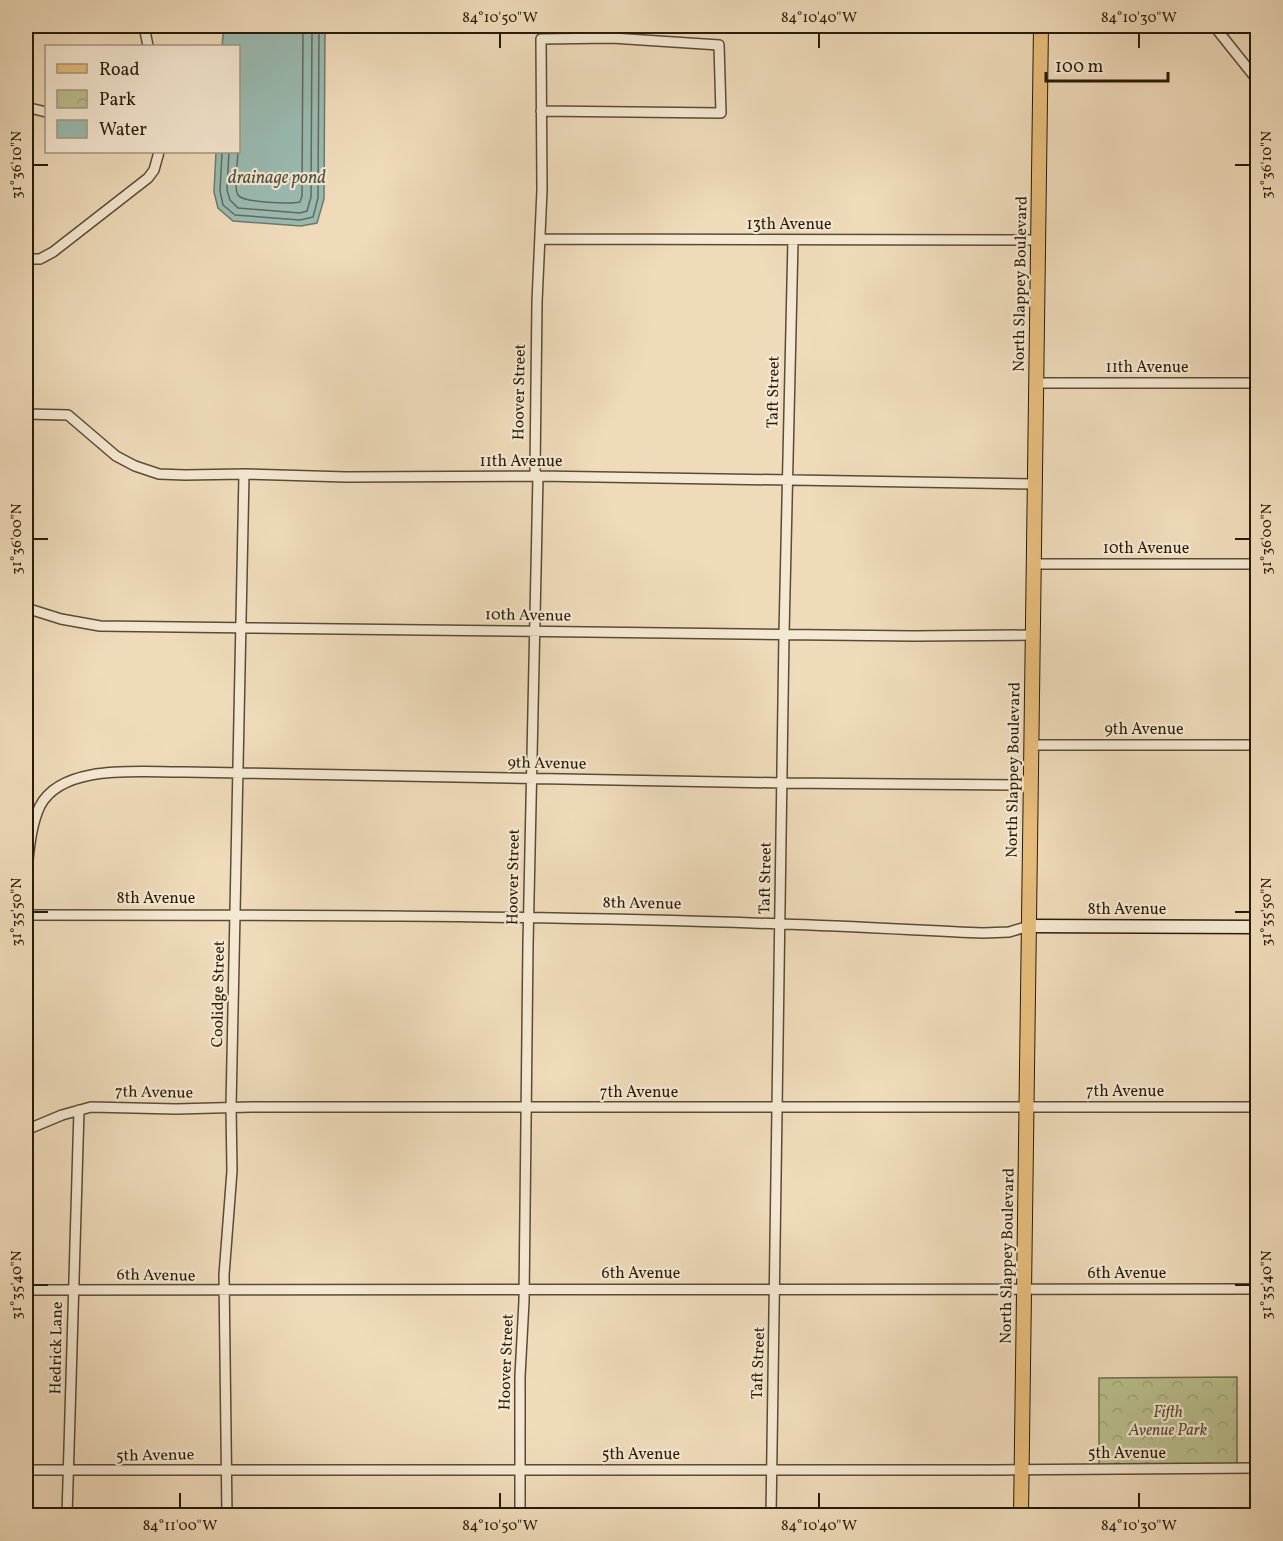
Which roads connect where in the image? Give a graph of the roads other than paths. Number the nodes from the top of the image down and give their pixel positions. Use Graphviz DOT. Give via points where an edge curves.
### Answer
graph roads {
  1 [pos="144,26"];
  2 [pos="612,26"];
  3 [pos="1041,26"];
  4 [pos="1214,26"];
  5 [pos="612,38"];
  6 [pos="148,45"];
  7 [pos="1257,81"];
  8 [pos="26,107"];
  9 [pos="541,111"];
  10 [pos="45,112"];
  11 [pos="159,153"];
  12 [pos="540,239"];
  13 [pos="793,240"];
  14 [pos="1038,240"];
  15 [pos="26,259"];
  16 [pos="1036,383"];
  17 [pos="1257,383"];
  18 [pos="26,414"];
  19 [pos="244,474"];
  20 [pos="538,476"];
  21 [pos="788,482"];
  22 [pos="1035,484"];
  23 [pos="1034,564"];
  24 [pos="1257,564"];
  25 [pos="26,608"];
  26 [pos="241,628"];
  27 [pos="534,630"];
  28 [pos="784,634"];
  29 [pos="1033,635"];
  30 [pos="1031,745"];
  31 [pos="1257,745"];
  32 [pos="238,774"];
  33 [pos="531,779"];
  34 [pos="783,783"];
  35 [pos="1031,785"];
  36 [pos="26,878"];
  37 [pos="26,915"];
  38 [pos="235,915"];
  39 [pos="529,919"];
  40 [pos="780,924"];
  41 [pos="1029,927"];
  42 [pos="1257,927"];
  43 [pos="231,1107"];
  44 [pos="777,1107"];
  45 [pos="1026,1107"];
  46 [pos="1257,1107"];
  47 [pos="527,1108"];
  48 [pos="79,1110"];
  49 [pos="26,1130"];
  50 [pos="524,1289"];
  51 [pos="775,1289"];
  52 [pos="1024,1289"];
  53 [pos="1257,1289"];
  54 [pos="26,1290"];
  55 [pos="73,1290"];
  56 [pos="224,1292"];
  57 [pos="1257,1468"];
  58 [pos="1021,1469"];
  59 [pos="26,1470"];
  60 [pos="520,1470"];
  61 [pos="772,1470"];
  62 [pos="69,1471"];
  63 [pos="227,1471"];
  64 [pos="67,1515"];
  65 [pos="227,1515"];
  66 [pos="520,1515"];
  67 [pos="771,1515"];
  68 [pos="1021,1515"];
  1 -- 6 [label="street"];
  2 -- 5 [label="street"];
  3 -- 14 [label="main road, North Slappey Boulevard"];
  4 -- 7 [label="street"];
  5 -- 9 [label="street, Hoover Street" via="541,39"];
  5 -- 9 [label="street" via="719,45 721,113"];
  8 -- 10 [label="street"];
  9 -- 12 [label="street, Hoover Street"];
  11 -- 15 [label="street" via="154,170 136,189 54,252 40,259"];
  12 -- 13 [label="street, 13th Avenue"];
  12 -- 20 [label="street, Hoover Street" via="535,422"];
  13 -- 14 [label="street, 13th Avenue"];
  13 -- 21 [label="street, Taft Street"];
  14 -- 16 [label="main road, North Slappey Boulevard"];
  16 -- 17 [label="street, 11th Avenue"];
  16 -- 22 [label="main road, North Slappey Boulevard"];
  18 -- 19 [label="street, 11th Avenue" via="68,416 116,456 159,474"];
  19 -- 20 [label="street, 11th Avenue"];
  19 -- 26 [label="street, Coolidge Street"];
  20 -- 21 [label="street, 11th Avenue"];
  20 -- 27 [label="street, Hoover Street"];
  21 -- 22 [label="street, 11th Avenue"];
  21 -- 28 [label="street, Taft Street"];
  22 -- 23 [label="main road, North Slappey Boulevard"];
  23 -- 24 [label="street, 10th Avenue"];
  23 -- 29 [label="main road, North Slappey Boulevard"];
  25 -- 26 [label="street, 10th Avenue" via="96,626"];
  26 -- 27 [label="street, 10th Avenue"];
  26 -- 32 [label="street, Coolidge Street"];
  27 -- 28 [label="street, 10th Avenue"];
  27 -- 33 [label="street, Hoover Street"];
  28 -- 29 [label="street, 10th Avenue"];
  28 -- 34 [label="street, Taft Street"];
  29 -- 30 [label="main road, North Slappey Boulevard"];
  30 -- 31 [label="street, 9th Avenue"];
  30 -- 35 [label="main road, North Slappey Boulevard"];
  32 -- 33 [label="street, 9th Avenue"];
  32 -- 36 [label="street, 9th Avenue" via="93,774 64,783 40,807"];
  32 -- 38 [label="street, Coolidge Street"];
  33 -- 34 [label="street, 9th Avenue"];
  33 -- 39 [label="street, Hoover Street"];
  34 -- 35 [label="street, 9th Avenue"];
  34 -- 40 [label="street, Taft Street"];
  35 -- 41 [label="main road, North Slappey Boulevard"];
  37 -- 38 [label="street, 8th Avenue"];
  38 -- 39 [label="street, 8th Avenue"];
  38 -- 43 [label="street, Coolidge Street"];
  39 -- 40 [label="street, 8th Avenue"];
  39 -- 47 [label="street, Hoover Street"];
  40 -- 41 [label="street, 8th Avenue" via="983,933"];
  40 -- 44 [label="street, Taft Street"];
  41 -- 42 [label="street, 8th Avenue"];
  41 -- 45 [label="main road, North Slappey Boulevard"];
  43 -- 47 [label="street, 7th Avenue"];
  43 -- 48 [label="street, 7th Avenue"];
  43 -- 56 [label="street, Coolidge Street" via="232,1171"];
  44 -- 45 [label="street, 7th Avenue"];
  44 -- 47 [label="street, 7th Avenue"];
  44 -- 51 [label="street, Taft Street"];
  45 -- 46 [label="street, 7th Avenue"];
  45 -- 52 [label="main road, North Slappey Boulevard"];
  47 -- 50 [label="street, Hoover Street"];
  48 -- 49 [label="street, 7th Avenue"];
  48 -- 55 [label="street, Hedrick Lane"];
  50 -- 51 [label="street, 6th Avenue"];
  50 -- 56 [label="street, 6th Avenue"];
  50 -- 60 [label="street, Hoover Street"];
  51 -- 52 [label="street, 6th Avenue"];
  51 -- 61 [label="street, Taft Street"];
  52 -- 53 [label="street, 6th Avenue"];
  52 -- 58 [label="main road, North Slappey Boulevard"];
  54 -- 55 [label="street, 6th Avenue"];
  55 -- 56 [label="street, 6th Avenue"];
  55 -- 62 [label="street, Hedrick Lane"];
  56 -- 63 [label="street, Coolidge Street"];
  57 -- 58 [label="street, 5th Avenue"];
  58 -- 61 [label="street, 5th Avenue"];
  58 -- 68 [label="main road, North Slappey Boulevard"];
  59 -- 62 [label="street, 5th Avenue"];
  60 -- 61 [label="street, 5th Avenue"];
  60 -- 63 [label="street, 5th Avenue"];
  60 -- 66 [label="street, Hoover Street"];
  61 -- 67 [label="street, Taft Street"];
  62 -- 63 [label="street, 5th Avenue"];
  62 -- 64 [label="street, Hedrick Lane"];
  63 -- 65 [label="street, Coolidge Street"];
}
